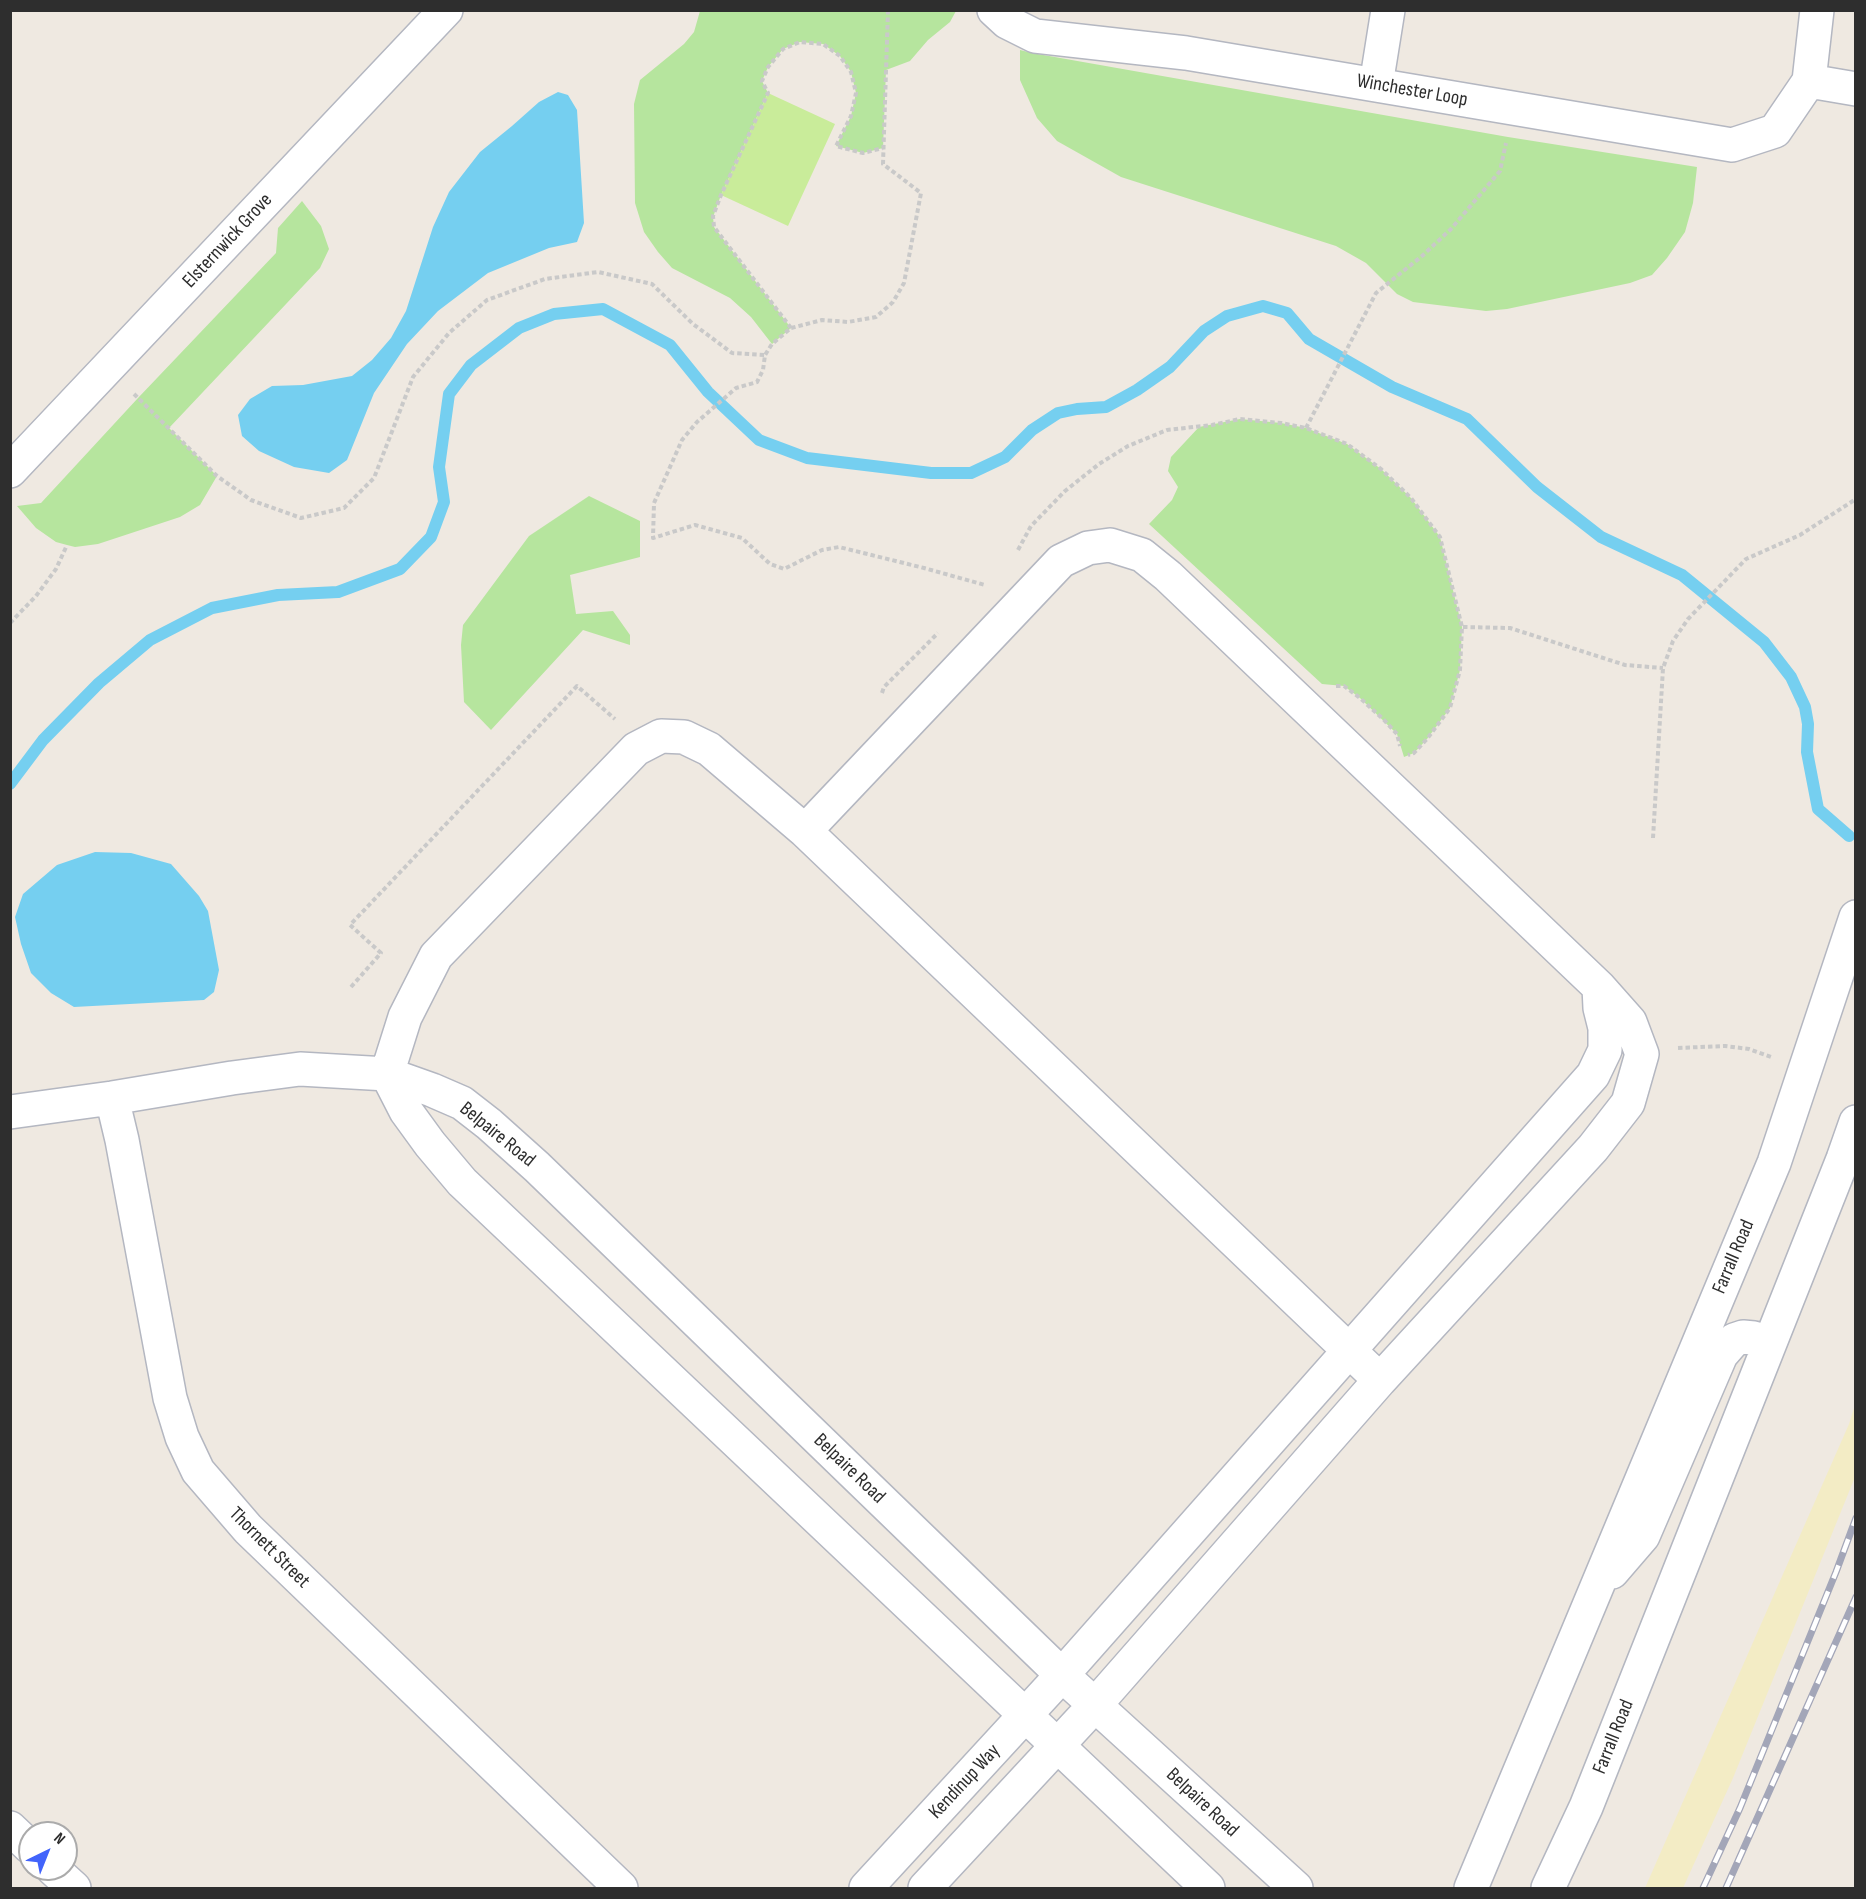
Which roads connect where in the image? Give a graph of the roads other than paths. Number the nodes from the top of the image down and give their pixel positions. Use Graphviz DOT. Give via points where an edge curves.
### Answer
graph roads {
  1 [pos="446,10"];
  2 [pos="994,10"];
  3 [pos="1388,10"];
  4 [pos="1817,10"];
  5 [pos="1809,81"];
  6 [pos="1376,85"];
  7 [pos="1856,89"];
  8 [pos="10,471"];
  9 [pos="805,831"];
  10 [pos="1856,916"];
  11 [pos="1599,987"];
  12 [pos="387,1074"];
  13 [pos="112,1098"];
  14 [pos="10,1112"];
  15 [pos="1856,1122"];
  16 [pos="1767,1349"];
  17 [pos="1349,1350"];
  18 [pos="1380,1380"];
  19 [pos="1595,1591"];
  20 [pos="1062,1675"];
  21 [pos="1095,1705"];
  22 [pos="1025,1716"];
  23 [pos="1057,1746"];
  24 [pos="894,1858"];
  25 [pos="621,1888"];
  26 [pos="866,1888"];
  27 [pos="926,1888"];
  28 [pos="1208,1888"];
  29 [pos="1296,1888"];
  30 [pos="1471,1888"];
  31 [pos="1548,1888"];
  1 -- 8 [label="street, Elsternwick Grove"];
  2 -- 6 [label="street, Winchester Loop" via="1007,22 1035,36 1186,53"];
  3 -- 6 [label="street"];
  4 -- 5 [label="street, Winchester Loop"];
  5 -- 6 [label="street, Winchester Loop" via="1775,131 1732,145"];
  5 -- 7 [label="street"];
  9 -- 11 [label="street" via="1061,561 1088,548 1110,544 1142,555 1168,576"];
  9 -- 12 [label="street" via="709,749 684,737 661,736 636,749 436,956 405,1017"];
  9 -- 17 [label="street"];
  10 -- 19 [label="street, Farrall Road" via="1774,1163"];
  11 -- 17 [label="street, Kendinup Way" via="1605,1050 1593,1075"];
  11 -- 18 [label="street" via="1630,1022 1642,1054 1628,1103 1593,1148"];
  12 -- 13 [label="street, Belpaire Road" via="300,1069"];
  12 -- 20 [label="street, Belpaire Road" via="462,1104 489,1124"];
  12 -- 22 [label="street" via="406,1111 462,1182"];
  13 -- 14 [label="street, Belpaire Road"];
  13 -- 25 [label="street, Thornett Street" via="170,1398 198,1471 248,1529"];
  15 -- 16 [label="street, Farrall Road"];
  16 -- 19 [label="street, Farrall Road" via="1754,1338 1743,1337 1734,1340 1721,1355 1643,1536"];
  16 -- 31 [label="street, Farrall Road" via="1591,1796"];
  17 -- 18 [label="street"];
  17 -- 20 [label="street, Kendinup Way"];
  18 -- 21 [label="street"];
  19 -- 30 [label="street, Farrall Road"];
  20 -- 21 [label="street, Belpaire Road"];
  20 -- 22 [label="street, Kendinup Way"];
  21 -- 23 [label="street"];
  21 -- 29 [label="street, Belpaire Road"];
  22 -- 23 [label="street"];
  22 -- 24 [label="street, Kendinup Way"];
  23 -- 27 [label="street"];
  23 -- 28 [label="street"];
  24 -- 26 [label="street, Kendinup Way"];
  24 -- 27 [label="street"];
}
